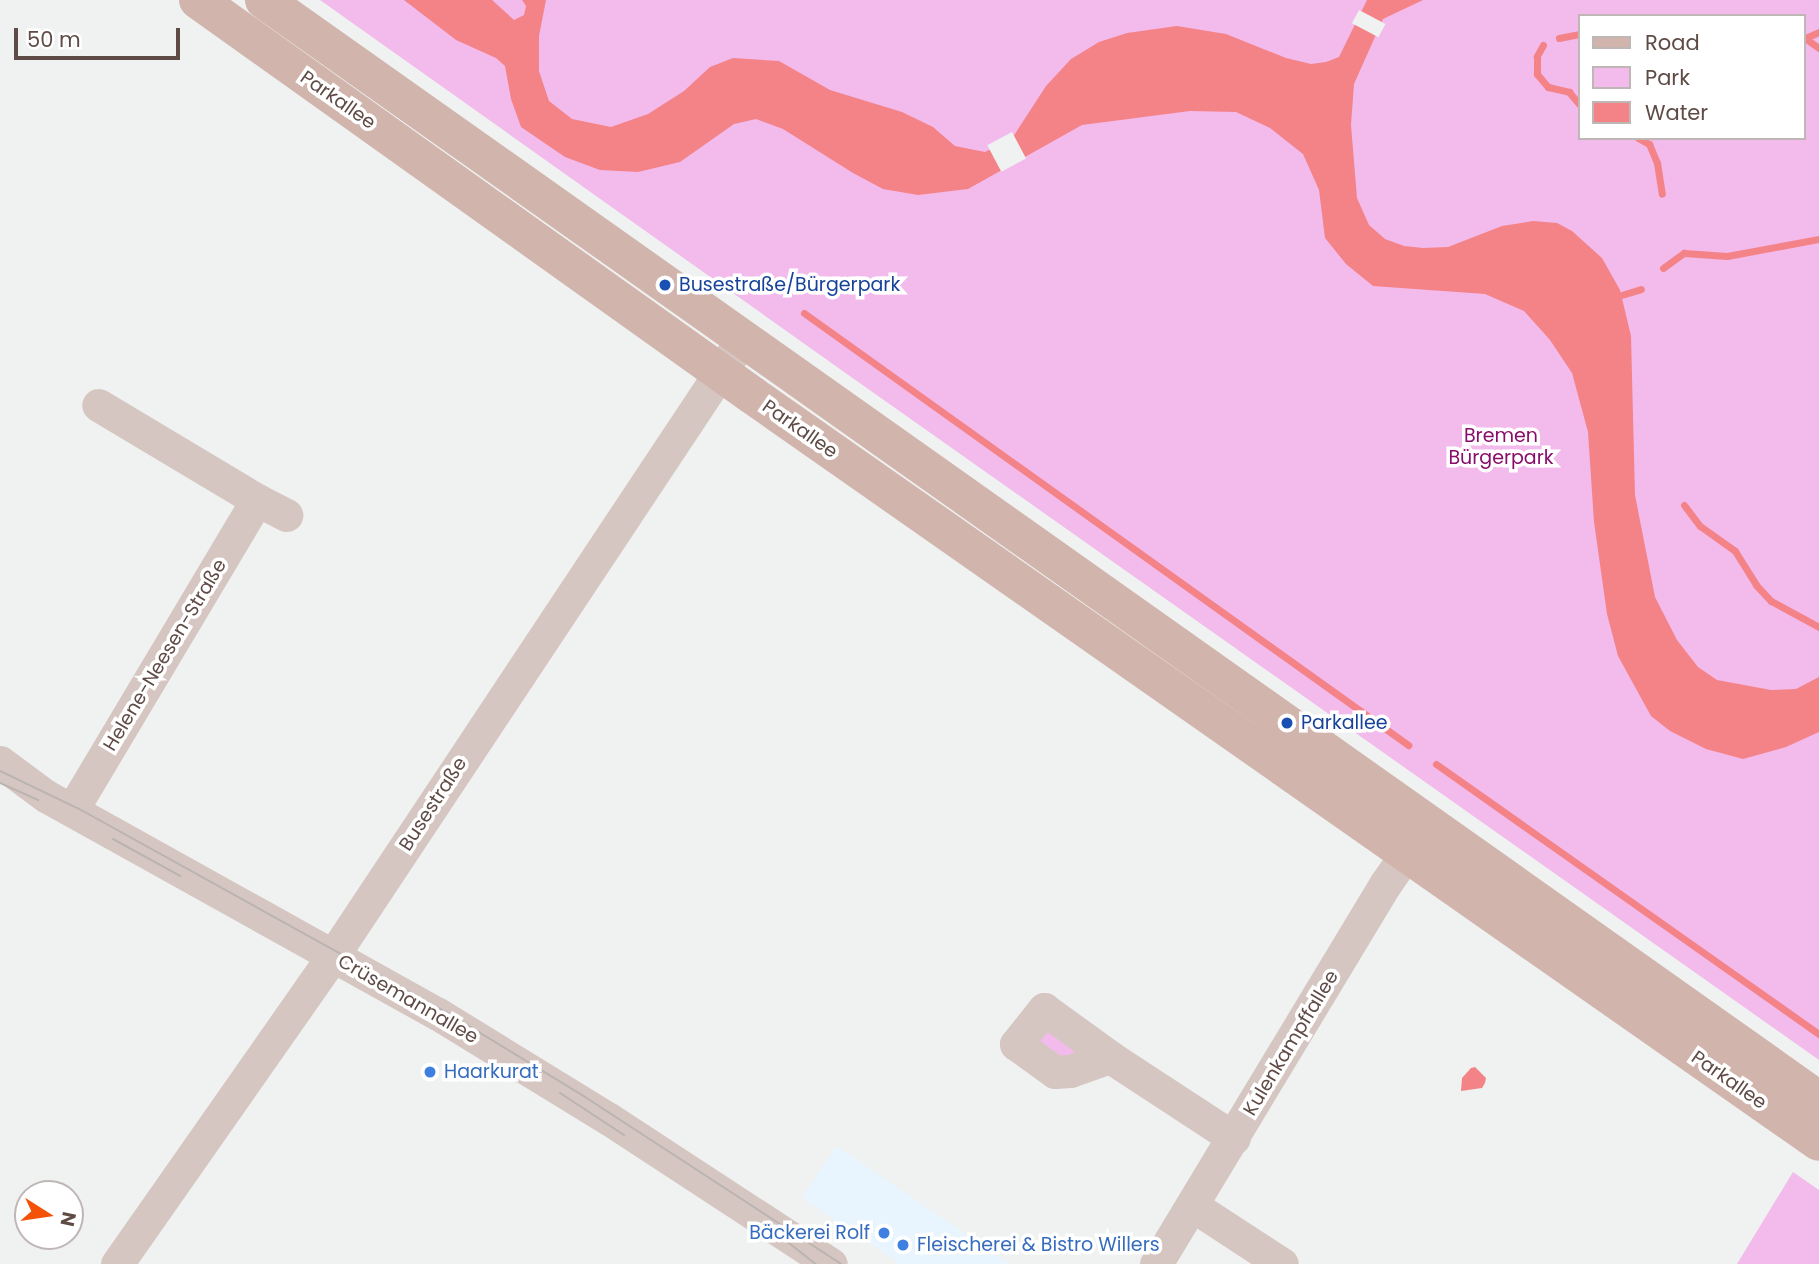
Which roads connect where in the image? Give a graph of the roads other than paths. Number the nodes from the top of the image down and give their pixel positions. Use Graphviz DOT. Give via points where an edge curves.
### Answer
graph roads {
  1 [pos="198,0"];
  2 [pos="264,0"];
  3 [pos="742,340"];
  4 [pos="720,372"];
  5 [pos="98,405"];
  6 [pos="0,762"];
  7 [pos="0,782"];
  8 [pos="59,803"];
  9 [pos="1428,823"];
  10 [pos="1406,854"];
  11 [pos="333,956"];
  12 [pos="1110,1057"];
  13 [pos="1819,1100"];
  14 [pos="1234,1138"];
  15 [pos="1819,1142"];
  16 [pos="1192,1206"];
  17 [pos="117,1264"];
  18 [pos="831,1264"];
  19 [pos="1156,1264"];
  20 [pos="1282,1264"];
  1 -- 4 [label="main road, Parkallee"];
  2 -- 3 [label="main road, Parkallee"];
  3 -- 4 [label="street, Busestraße"];
  3 -- 9 [label="main road, Parkallee"];
  4 -- 10 [label="main road, Parkallee"];
  4 -- 11 [label="street, Busestraße"];
  5 -- 8 [label="street, Helene-Neesen-Straße" via="272,508"];
  6 -- 8 [label="street, Crüsemannallee"];
  7 -- 8 [label="street, Crüsemannallee"];
  8 -- 11 [label="street, Crüsemannallee"];
  9 -- 10 [label="street, Kulenkampffallee"];
  9 -- 13 [label="main road, Parkallee"];
  10 -- 14 [label="street, Kulenkampffallee"];
  10 -- 15 [label="main road, Parkallee"];
  11 -- 17 [label="street, Busestraße"];
  11 -- 18 [label="street, Crüsemannallee" via="528,1069"];
  12 -- 14 [label="street"];
  14 -- 16 [label="street, Kulenkampffallee"];
  16 -- 19 [label="street, Kulenkampffallee"];
  16 -- 20 [label="street"];
}
